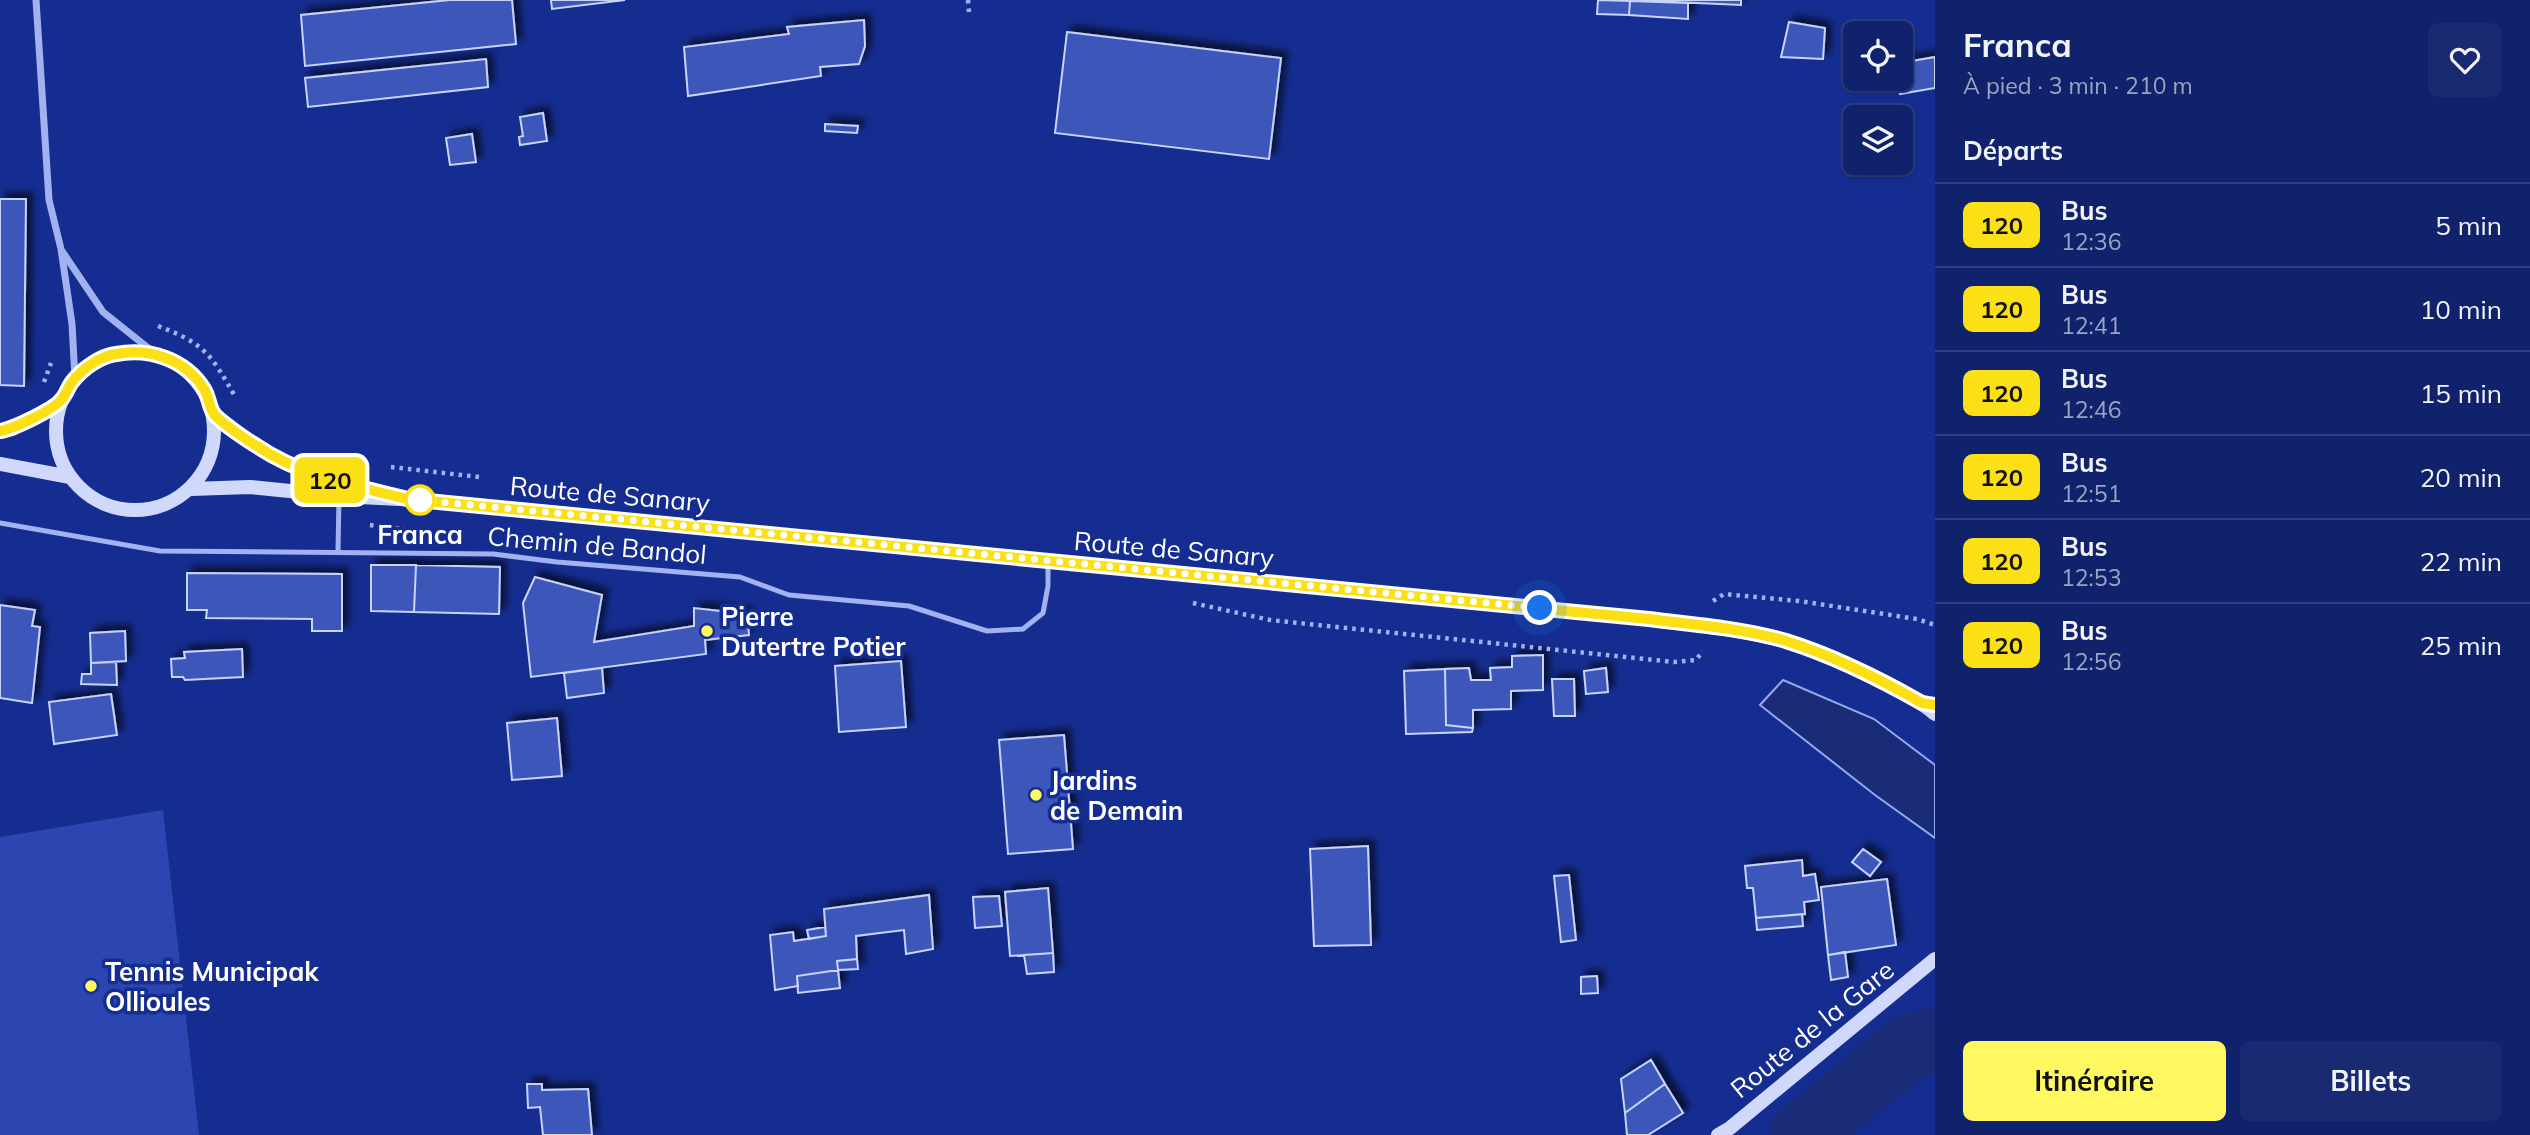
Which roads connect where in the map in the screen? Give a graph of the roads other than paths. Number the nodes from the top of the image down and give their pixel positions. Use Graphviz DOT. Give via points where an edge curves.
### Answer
graph roads {
  1 [pos="36,0"];
  2 [pos="61,249"];
  3 [pos="157,355"];
  4 [pos="75,379"];
  5 [pos="61,402"];
  6 [pos="214,414"];
  7 [pos="0,431"];
  8 [pos="0,464"];
  9 [pos="70,477"];
  10 [pos="191,489"];
  11 [pos="339,496"];
  12 [pos="407,499"];
  13 [pos="0,523"];
  14 [pos="338,552"];
  15 [pos="1048,561"];
  16 [pos="1928,704"];
  17 [pos="1935,714"];
  18 [pos="1935,959"];
  19 [pos="1718,1135"];
  1 -- 2 [label="street" via="49,200"];
  2 -- 3 [label="street" via="103,312"];
  2 -- 4 [label="street"];
  3 -- 4 [label="main road, Route de Sanary" via="138,351 112,354"];
  3 -- 6 [label="main road, Route de Sanary" via="187,370 204,390"];
  4 -- 5 [label="main road, Route de Sanary"];
  5 -- 7 [label="main road, Route de Sanary"];
  5 -- 9 [label="main road, Route de Sanary" via="55,425 58,452"];
  6 -- 10 [label="main road, Route de Sanary" via="215,441 207,467"];
  6 -- 12 [label="main road, Route de Sanary" via="257,447 289,464"];
  8 -- 9 [label="main road"];
  9 -- 10 [label="main road, Route de Sanary" via="89,496 114,508 141,510 168,504"];
  10 -- 11 [label="main road, Route de Sanary" via="250,486"];
  11 -- 12 [label="main road, Route de Sanary"];
  11 -- 14 [label="lane"];
  12 -- 15 [label="main road, Route de Sanary"];
  13 -- 14 [label="lane, Chemin de Bandol" via="160,551"];
  14 -- 15 [label="lane, Chemin de Bandol" via="493,554 740,578 789,595 909,606 987,631 1023,629 1043,613"];
  15 -- 16 [label="main road, Route de Sanary" via="1719,628 1783,640 1833,657"];
  16 -- 17 [label="main road, Route de Sanary"];
  18 -- 19 [label="main road, Route de la Gare"];
}
